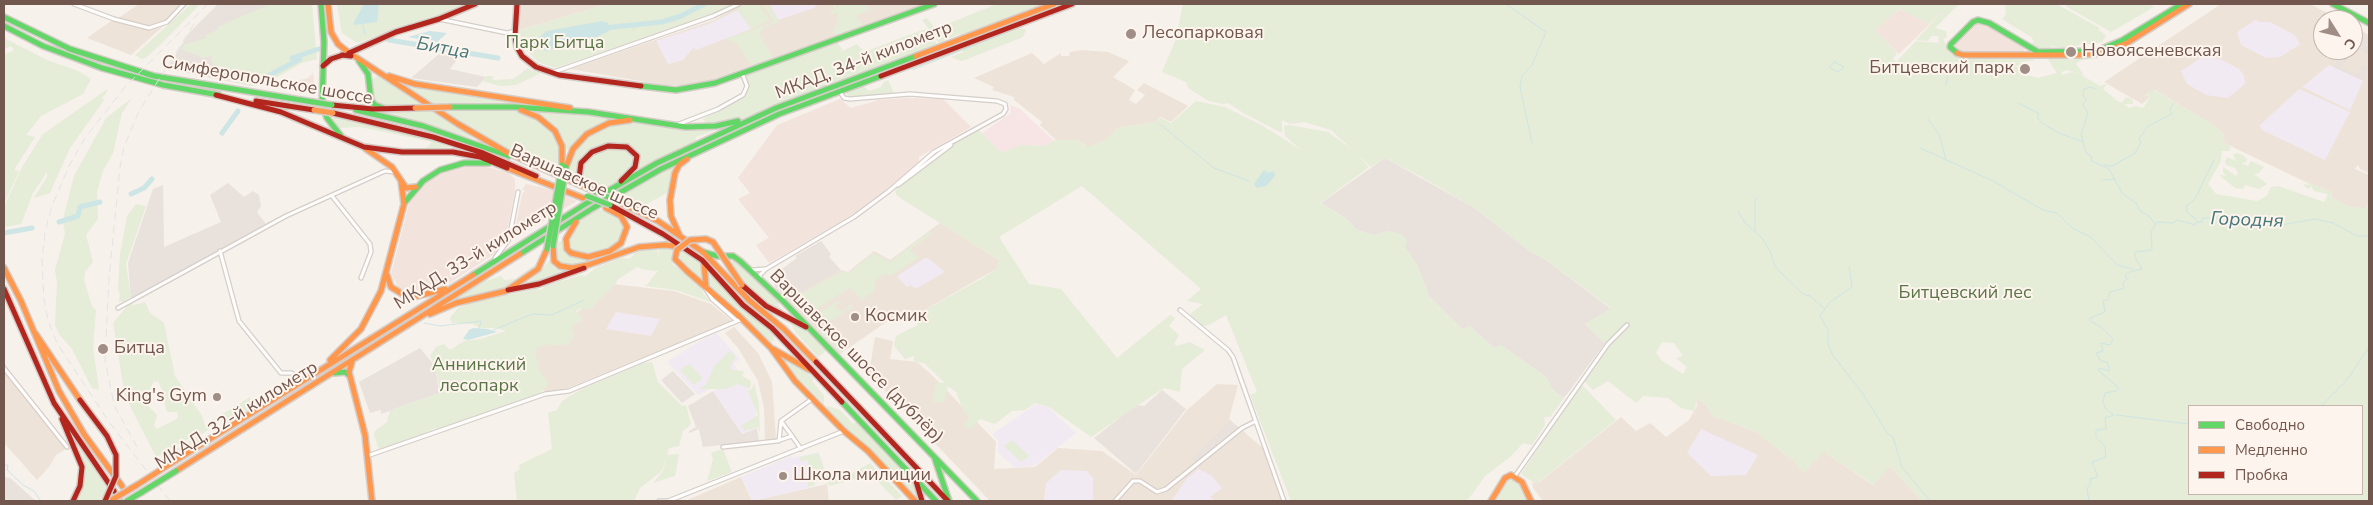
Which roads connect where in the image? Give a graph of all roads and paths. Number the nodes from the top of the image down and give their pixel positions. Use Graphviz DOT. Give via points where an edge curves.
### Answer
graph roads {
  1 [pos="74,4"];
  2 [pos="184,4"];
  3 [pos="321,4"];
  4 [pos="328,4"];
  5 [pos="474,4"];
  6 [pos="517,4"];
  7 [pos="739,4"];
  8 [pos="934,4"];
  9 [pos="1054,4"];
  10 [pos="1072,4"];
  11 [pos="2182,4"];
  12 [pos="2189,4"];
  13 [pos="2333,4"];
  14 [pos="4,17"];
  15 [pos="440,19"];
  16 [pos="2369,23"];
  17 [pos="4,26"];
  18 [pos="516,30"];
  19 [pos="362,47"];
  20 [pos="349,53"];
  21 [pos="342,55"];
  22 [pos="356,57"];
  23 [pos="323,66"];
  24 [pos="565,67"];
  25 [pos="377,70"];
  26 [pos="551,73"];
  27 [pos="742,73"];
  28 [pos="569,76"];
  29 [pos="839,91"];
  30 [pos="216,95"];
  31 [pos="332,105"];
  32 [pos="497,107"];
  33 [pos="776,108"];
  34 [pos="400,109"];
  35 [pos="589,112"];
  36 [pos="642,121"];
  37 [pos="689,122"];
  38 [pos="671,125"];
  39 [pos="694,128"];
  40 [pos="730,128"];
  41 [pos="734,134"];
  42 [pos="346,140"];
  43 [pos="354,144"];
  44 [pos="706,147"];
  45 [pos="474,151"];
  46 [pos="438,152"];
  47 [pos="484,156"];
  48 [pos="384,160"];
  49 [pos="495,163"];
  50 [pos="504,164"];
  51 [pos="528,164"];
  52 [pos="564,166"];
  53 [pos="397,173"];
  54 [pos="374,176"];
  55 [pos="401,181"];
  56 [pos="418,186"];
  57 [pos="594,191"];
  58 [pos="518,192"];
  59 [pos="600,195"];
  60 [pos="332,196"];
  61 [pos="404,204"];
  62 [pos="608,207"];
  63 [pos="593,208"];
  64 [pos="617,212"];
  65 [pos="637,219"];
  66 [pos="680,235"];
  67 [pos="527,241"];
  68 [pos="505,246"];
  69 [pos="687,249"];
  70 [pos="220,251"];
  71 [pos="703,252"];
  72 [pos="702,260"];
  73 [pos="602,261"];
  74 [pos="4,268"];
  75 [pos="766,269"];
  76 [pos="480,270"];
  77 [pos="751,270"];
  78 [pos="386,274"];
  79 [pos="474,274"];
  80 [pos="361,278"];
  81 [pos="760,279"];
  82 [pos="704,285"];
  83 [pos="4,289"];
  84 [pos="506,291"];
  85 [pos="118,308"];
  86 [pos="1180,310"];
  87 [pos="740,320"];
  88 [pos="1627,325"];
  89 [pos="404,327"];
  90 [pos="813,331"];
  91 [pos="35,332"];
  92 [pos="771,348"];
  93 [pos="361,354"];
  94 [pos="344,355"];
  95 [pos="4,368"];
  96 [pos="350,376"];
  97 [pos="817,376"];
  98 [pos="322,379"];
  99 [pos="301,382"];
  100 [pos="812,399"];
  101 [pos="61,415"];
  102 [pos="1256,421"];
  103 [pos="781,422"];
  104 [pos="844,431"];
  105 [pos="792,436"];
  106 [pos="779,441"];
  107 [pos="67,447"];
  108 [pos="722,448"];
  109 [pos="800,449"];
  110 [pos="367,456"];
  111 [pos="934,456"];
  112 [pos="1514,476"];
  113 [pos="915,479"];
  114 [pos="122,486"];
  115 [pos="114,491"];
  116 [pos="73,501"];
  117 [pos="105,501"];
  118 [pos="110,501"];
  119 [pos="127,501"];
  120 [pos="372,501"];
  121 [pos="659,501"];
  122 [pos="668,501"];
  123 [pos="914,501"];
  124 [pos="922,501"];
  125 [pos="936,501"];
  126 [pos="949,501"];
  127 [pos="978,501"];
  128 [pos="1115,501"];
  129 [pos="1284,501"];
  130 [pos="1491,501"];
  131 [pos="1531,501"];
  1 -- 2 [label="street" via="144,28 167,22"];
  3 -- 23 [label="main road, Варшавское шоссе"];
  4 -- 20 [label="main road, Варшавское шоссе" via="331,32"];
  5 -- 15 [label="main road"];
  6 -- 18 [label="main road"];
  7 -- 24 [label="street" via="717,15"];
  8 -- 27 [label="main road"];
  9 -- 33 [label="main road, МКАД, 34-й километр"];
  10 -- 29 [label="main road, МКАД, 34-й километр"];
  11 -- 12 [label="main road" via="2123,40 2097,51 2038,52 1989,23 1978,20 1950,47 1963,56 2101,53 2127,43"];
  13 -- 16 [label="main road"];
  14 -- 31 [label="main road, Симферопольское шоссе, bridge" via="70,49 134,70 164,78"];
  15 -- 18 [label="street" via="507,32"];
  15 -- 19 [label="main road"];
  17 -- 30 [label="main road, Симферопольское шоссе" via="72,58 145,81"];
  18 -- 26 [label="main road" via="517,47 522,56"];
  19 -- 20 [label="main road"];
  19 -- 22 [label="main road" via="356,52"];
  20 -- 21 [label="main road"];
  20 -- 22 [label="main road, Варшавское шоссе"];
  21 -- 22 [label="main road"];
  21 -- 23 [label="main road"];
  22 -- 25 [label="main road, Варшавское шоссе"];
  22 -- 34 [label="main road" via="366,71 372,102"];
  23 -- 42 [label="main road, Варшавское шоссе" via="324,110 332,127"];
  24 -- 26 [label="street"];
  24 -- 28 [label="street"];
  25 -- 35 [label="main road" via="408,83"];
  25 -- 51 [label="main road, Варшавское шоссе" via="458,124"];
  26 -- 28 [label="main road"];
  27 -- 28 [label="main road" via="708,85 676,90"];
  27 -- 37 [label="street" via="747,86 743,94"];
  29 -- 41 [label="main road, МКАД, 34-й километр"];
  29 -- 75 [label="street" via="844,98 850,99 910,94 997,100 1005,104 1006,109 959,138 854,217"];
  30 -- 42 [label="main road" via="271,108"];
  30 -- 45 [label="main road, Симферопольское шоссе, bridge" via="333,113 400,128"];
  31 -- 34 [label="main road"];
  31 -- 51 [label="main road, Симферопольское шоссе" via="423,126"];
  32 -- 34 [label="main road, bridge"];
  32 -- 35 [label="main road"];
  32 -- 52 [label="main road" via="524,111 548,124 561,142"];
  33 -- 39 [label="main road" via="732,123"];
  33 -- 40 [label="main road, МКАД, 34-й километр"];
  35 -- 36 [label="main road"];
  36 -- 38 [label="main road"];
  36 -- 52 [label="main road" via="614,122 593,130 573,149"];
  37 -- 38 [label="street"];
  37 -- 39 [label="street" via="687,125"];
  38 -- 39 [label="main road"];
  40 -- 59 [label="main road, МКАД, 33-й километр"];
  41 -- 44 [label="main road, МКАД, 33-й километр"];
  42 -- 43 [label="main road, Варшавское шоссе"];
  43 -- 46 [label="main road, Варшавское шоссе" via="393,151"];
  43 -- 48 [label="main road"];
  44 -- 63 [label="main road, МКАД, 33-й километр"];
  44 -- 66 [label="main road" via="685,160 675,173 670,205 672,221"];
  45 -- 47 [label="street"];
  45 -- 50 [label="main road, Симферопольское шоссе"];
  46 -- 47 [label="main road, Варшавское шоссе" via="463,151"];
  46 -- 49 [label="main road" via="471,155"];
  47 -- 49 [label="street"];
  47 -- 50 [label="main road, Варшавское шоссе"];
  48 -- 53 [label="main road"];
  48 -- 54 [label="street" via="385,167"];
  49 -- 50 [label="main road"];
  50 -- 56 [label="main road" via="458,164 435,173"];
  50 -- 62 [label="main road, Варшавское шоссе, bridge"];
  51 -- 57 [label="main road, Варшавское шоссе"];
  52 -- 73 [label="main road, bridge" via="553,258 560,266 579,267"];
  52 -- 84 [label="main road, bridge" via="541,264 533,274"];
  53 -- 54 [label="street" via="387,171"];
  53 -- 55 [label="main road"];
  54 -- 60 [label="street"];
  55 -- 56 [label="main road" via="408,189"];
  55 -- 61 [label="main road"];
  56 -- 61 [label="main road"];
  57 -- 59 [label="main road" via="579,178 578,170 584,159 608,146 630,148 637,156 636,167"];
  57 -- 66 [label="main road, Варшавское шоссе, bridge" via="658,220"];
  58 -- 68 [label="street"];
  59 -- 67 [label="main road, МКАД, 33-й километр"];
  60 -- 70 [label="street"];
  60 -- 80 [label="street" via="370,244 371,252"];
  61 -- 78 [label="main road"];
  62 -- 64 [label="main road"];
  62 -- 65 [label="main road, Варшавское шоссе"];
  63 -- 64 [label="main road" via="574,223 567,234 568,248 576,255 602,254 621,243 627,227"];
  63 -- 89 [label="main road, МКАД, 33-й километр"];
  64 -- 65 [label="main road"];
  65 -- 69 [label="main road, Варшавское шоссе"];
  66 -- 71 [label="main road, Варшавское шоссе"];
  67 -- 68 [label="street" via="511,249"];
  67 -- 76 [label="main road, МКАД, 33-й километр"];
  68 -- 76 [label="street"];
  69 -- 72 [label="main road, Варшавское шоссе"];
  69 -- 73 [label="main road" via="673,245 648,246"];
  70 -- 85 [label="street"];
  70 -- 99 [label="street" via="239,321 280,373 292,373"];
  71 -- 77 [label="main road, Варшавское шоссе (дублёр)" via="733,256"];
  71 -- 126 [label="main road, Варшавское шоссе" via="750,301 784,329"];
  72 -- 82 [label="main road" via="706,268"];
  72 -- 97 [label="main road, Варшавское шоссе"];
  73 -- 84 [label="main road" via="553,279"];
  74 -- 91 [label="main road"];
  75 -- 77 [label="street"];
  75 -- 81 [label="street"];
  76 -- 79 [label="main road, МКАД, 33-й километр"];
  77 -- 81 [label="main road, Варшавское шоссе (дублёр)"];
  78 -- 79 [label="main road" via="394,291 418,296 445,289"];
  78 -- 99 [label="main road" via="372,311 361,329 336,355"];
  79 -- 94 [label="main road, МКАД, 33-й километр"];
  81 -- 90 [label="main road, Варшавское шоссе (дублёр)"];
  82 -- 87 [label="main road"];
  82 -- 90 [label="main road, bridge" via="675,259 677,250 690,240 713,242 742,285 766,306"];
  83 -- 101 [label="main road"];
  84 -- 89 [label="main road" via="456,303"];
  86 -- 102 [label="street" via="1231,353"];
  87 -- 92 [label="main road"];
  87 -- 110 [label="street" via="569,391 545,394"];
  88 -- 112 [label="street" via="1608,344"];
  89 -- 93 [label="main road, МКАД, 33-й километр"];
  90 -- 111 [label="main road, Варшавское шоссе (дублёр)"];
  91 -- 114 [label="main road" via="47,365 70,410"];
  91 -- 117 [label="main road, bridge" via="110,441 116,455 116,476"];
  92 -- 97 [label="main road"];
  92 -- 100 [label="main road"];
  93 -- 96 [label="main road" via="350,365"];
  93 -- 98 [label="main road, МКАД, 32-й километр"];
  94 -- 99 [label="main road, МКАД, 32-й километр"];
  95 -- 107 [label="street"];
  96 -- 98 [label="main road" via="340,371"];
  96 -- 110 [label="main road" via="360,407"];
  97 -- 113 [label="main road, Варшавское шоссе"];
  98 -- 119 [label="main road, МКАД, 32-й километр, bridge"];
  99 -- 118 [label="main road, МКАД, 32-й километр, bridge"];
  100 -- 103 [label="street"];
  100 -- 104 [label="main road"];
  101 -- 115 [label="main road"];
  101 -- 116 [label="main road" via="82,467 80,486"];
  102 -- 128 [label="street" via="1242,428 1166,490 1157,492 1140,481 1133,481"];
  102 -- 129 [label="street"];
  103 -- 105 [label="street"];
  103 -- 106 [label="street"];
  104 -- 109 [label="street"];
  104 -- 123 [label="main road" via="868,451"];
  105 -- 106 [label="street"];
  105 -- 109 [label="street"];
  106 -- 108 [label="street"];
  109 -- 122 [label="street"];
  110 -- 120 [label="main road"];
  111 -- 126 [label="main road"];
  111 -- 127 [label="main road, Варшавское шоссе (дублёр)"];
  112 -- 130 [label="main road" via="1505,478"];
  112 -- 131 [label="main road" via="1522,482"];
  113 -- 124 [label="main road"];
  113 -- 125 [label="main road, Варшавское шоссе"];
  121 -- 122 [label="street"];
}
